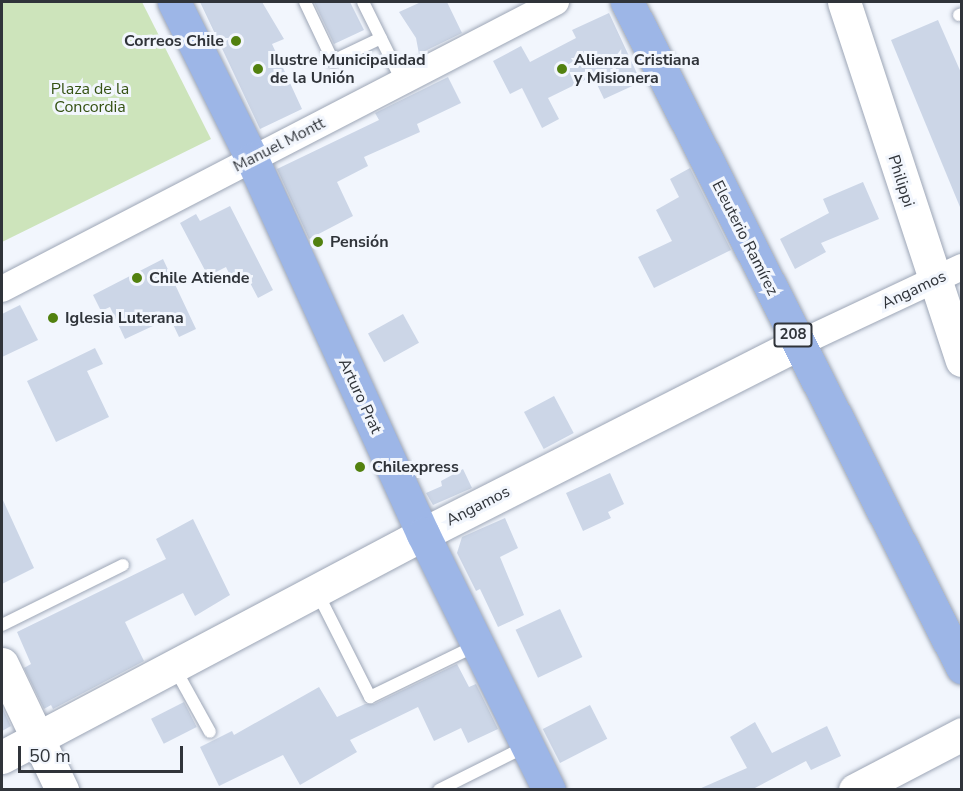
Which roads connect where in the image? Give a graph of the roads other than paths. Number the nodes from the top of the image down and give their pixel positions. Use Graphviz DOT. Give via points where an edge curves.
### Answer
graph roads {
  1 [pos="174,2"];
  2 [pos="304,2"];
  3 [pos="363,2"];
  4 [pos="556,2"];
  5 [pos="627,2"];
  6 [pos="844,2"];
  7 [pos="381,38"];
  8 [pos="402,81"];
  9 [pos="252,159"];
  10 [pos="947,274"];
  11 [pos="2,289"];
  12 [pos="798,344"];
  13 [pos="962,360"];
  14 [pos="423,534"];
  15 [pos="123,565"];
  16 [pos="316,591"];
  17 [pos="2,625"];
  18 [pos="478,644"];
  19 [pos="2,664"];
  20 [pos="173,666"];
  21 [pos="962,667"];
  22 [pos="210,732"];
  23 [pos="962,734"];
  24 [pos="37,738"];
  25 [pos="528,746"];
  26 [pos="2,757"];
  27 [pos="62,789"];
  28 [pos="439,789"];
  29 [pos="549,789"];
  30 [pos="855,789"];
  1 -- 9 [label="main road, Arturo Prat"];
  2 -- 7 [label="lane" via="333,61"];
  3 -- 7 [label="lane"];
  4 -- 8 [label="street, Manuel Montt"];
  5 -- 12 [label="main road, Eleuterio Ramírez / 208"];
  6 -- 10 [label="street, Philippi"];
  7 -- 8 [label="lane"];
  8 -- 9 [label="street, Manuel Montt"];
  9 -- 11 [label="street, Manuel Montt"];
  9 -- 14 [label="main road, Arturo Prat"];
  10 -- 12 [label="street, Angamos"];
  10 -- 13 [label="street, Philippi"];
  12 -- 14 [label="street, Angamos"];
  12 -- 21 [label="main road, Eleuterio Ramírez / 208"];
  14 -- 16 [label="street, Angamos"];
  14 -- 18 [label="main road, Arturo Prat"];
  15 -- 17 [label="lane"];
  16 -- 18 [label="lane" via="370,697"];
  16 -- 20 [label="street, Angamos"];
  18 -- 25 [label="main road, Arturo Prat"];
  19 -- 24 [label="street"];
  20 -- 22 [label="lane"];
  20 -- 24 [label="street, Angamos"];
  23 -- 30 [label="street"];
  24 -- 26 [label="street, Angamos"];
  24 -- 27 [label="street"];
  25 -- 28 [label="lane"];
  25 -- 29 [label="main road, Arturo Prat"];
}
